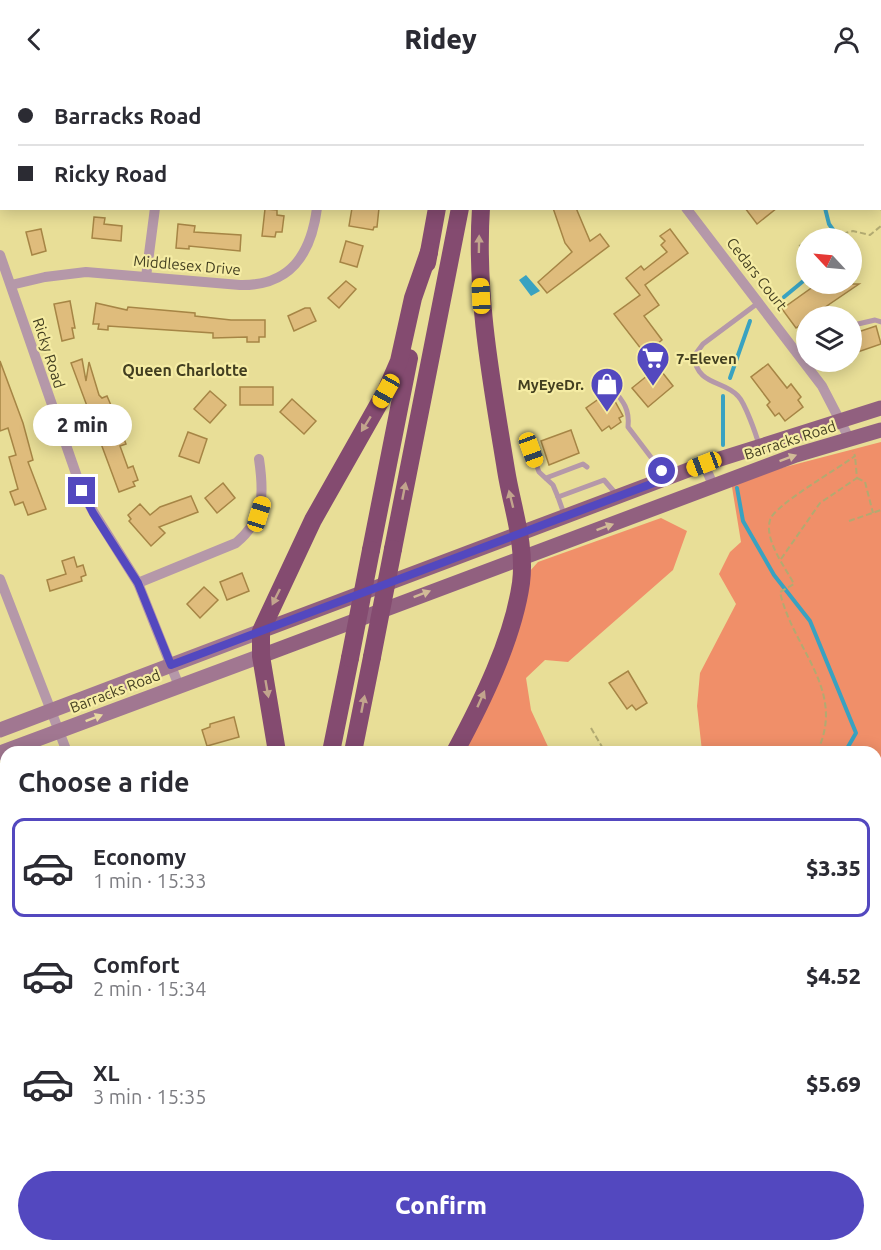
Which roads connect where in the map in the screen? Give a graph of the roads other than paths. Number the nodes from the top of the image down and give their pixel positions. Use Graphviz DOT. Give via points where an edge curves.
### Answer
graph roads {
  1 [pos="154,210"];
  2 [pos="317,210"];
  3 [pos="437,210"];
  4 [pos="460,210"];
  5 [pos="481,210"];
  6 [pos="688,210"];
  7 [pos="429,252"];
  8 [pos="0,255"];
  9 [pos="146,277"];
  10 [pos="11,285"];
  11 [pos="759,302"];
  12 [pos="881,321"];
  13 [pos="862,323"];
  14 [pos="612,388"];
  15 [pos="881,408"];
  16 [pos="840,420"];
  17 [pos="881,430"];
  18 [pos="850,440"];
  19 [pos="759,446"];
  20 [pos="531,450"];
  21 [pos="259,459"];
  22 [pos="704,464"];
  23 [pos="587,467"];
  24 [pos="546,478"];
  25 [pos="667,478"];
  26 [pos="713,485"];
  27 [pos="558,497"];
  28 [pos="618,497"];
  29 [pos="565,517"];
  30 [pos="519,534"];
  31 [pos="521,557"];
  32 [pos="0,579"];
  33 [pos="138,583"];
  34 [pos="261,631"];
  35 [pos="261,656"];
  36 [pos="171,665"];
  37 [pos="179,686"];
  38 [pos="50,711"];
  39 [pos="0,730"];
  40 [pos="59,732"];
  41 [pos="20,746"];
  42 [pos="65,746"];
  43 [pos="276,746"];
  44 [pos="332,746"];
  45 [pos="354,746"];
  46 [pos="458,746"];
  1 -- 9 [label="street"];
  2 -- 9 [label="street, Middlesex Drive" via="315,229 304,255 277,278 251,286"];
  3 -- 7 [label="highway"];
  45 -- 4 [label="highway, one-way, bridge"];
  30 -- 5 [label="highway, one-way" via="509,491 481,296"];
  6 -- 11 [label="street, Cedars Court"];
  7 -- 34 [label="highway, one-way" via="413,298 399,362 317,511"];
  7 -- 44 [label="highway, bridge"];
  8 -- 10 [label="street, Ricky Road"];
  9 -- 10 [label="street, Middlesex Drive" via="86,272"];
  10 -- 33 [label="street, Ricky Road" via="82,491"];
  11 -- 16 [label="street, Cedars Court" via="822,386"];
  11 -- 19 [label="lane" via="696,351 695,365 740,397"];
  12 -- 13 [label="lane"];
  14 -- 25 [label="lane" via="629,414 628,427"];
  15 -- 16 [label="main road, Barracks Road"];
  16 -- 18 [label="street, Barracks Road"];
  16 -- 19 [label="main road, Barracks Road"];
  17 -- 18 [label="main road, Barracks Road"];
  26 -- 18 [label="main road, Barracks Road, one-way" via="796,454"];
  19 -- 22 [label="main road, Barracks Road"];
  20 -- 24 [label="lane" via="539,472"];
  21 -- 33 [label="street" via="263,502 244,536 236,543"];
  22 -- 25 [label="main road, Barracks Road"];
  22 -- 26 [label="street"];
  23 -- 24 [label="lane" via="582,464"];
  24 -- 27 [label="lane"];
  25 -- 28 [label="main road, Barracks Road"];
  31 -- 26 [label="main road, Barracks Road, one-way"];
  27 -- 28 [label="lane" via="602,478"];
  27 -- 29 [label="lane"];
  28 -- 29 [label="main road, Barracks Road"];
  29 -- 30 [label="main road, Barracks Road"];
  30 -- 31 [label="highway"];
  30 -- 34 [label="main road, Barracks Road"];
  35 -- 31 [label="main road, Barracks Road, one-way"];
  46 -- 31 [label="highway, one-way" via="493,672 511,622 521,583"];
  32 -- 38 [label="street"];
  33 -- 36 [label="street, Ricky Road"];
  34 -- 35 [label="highway"];
  34 -- 36 [label="main road, Barracks Road"];
  35 -- 37 [label="main road, Barracks Road"];
  35 -- 43 [label="highway, one-way"];
  36 -- 37 [label="street, Ricky Road"];
  36 -- 38 [label="main road, Barracks Road"];
  40 -- 37 [label="main road, Barracks Road, one-way"];
  38 -- 39 [label="main road, Barracks Road"];
  38 -- 40 [label="street"];
  40 -- 41 [label="main road, Barracks Road"];
  40 -- 42 [label="street"];
}
